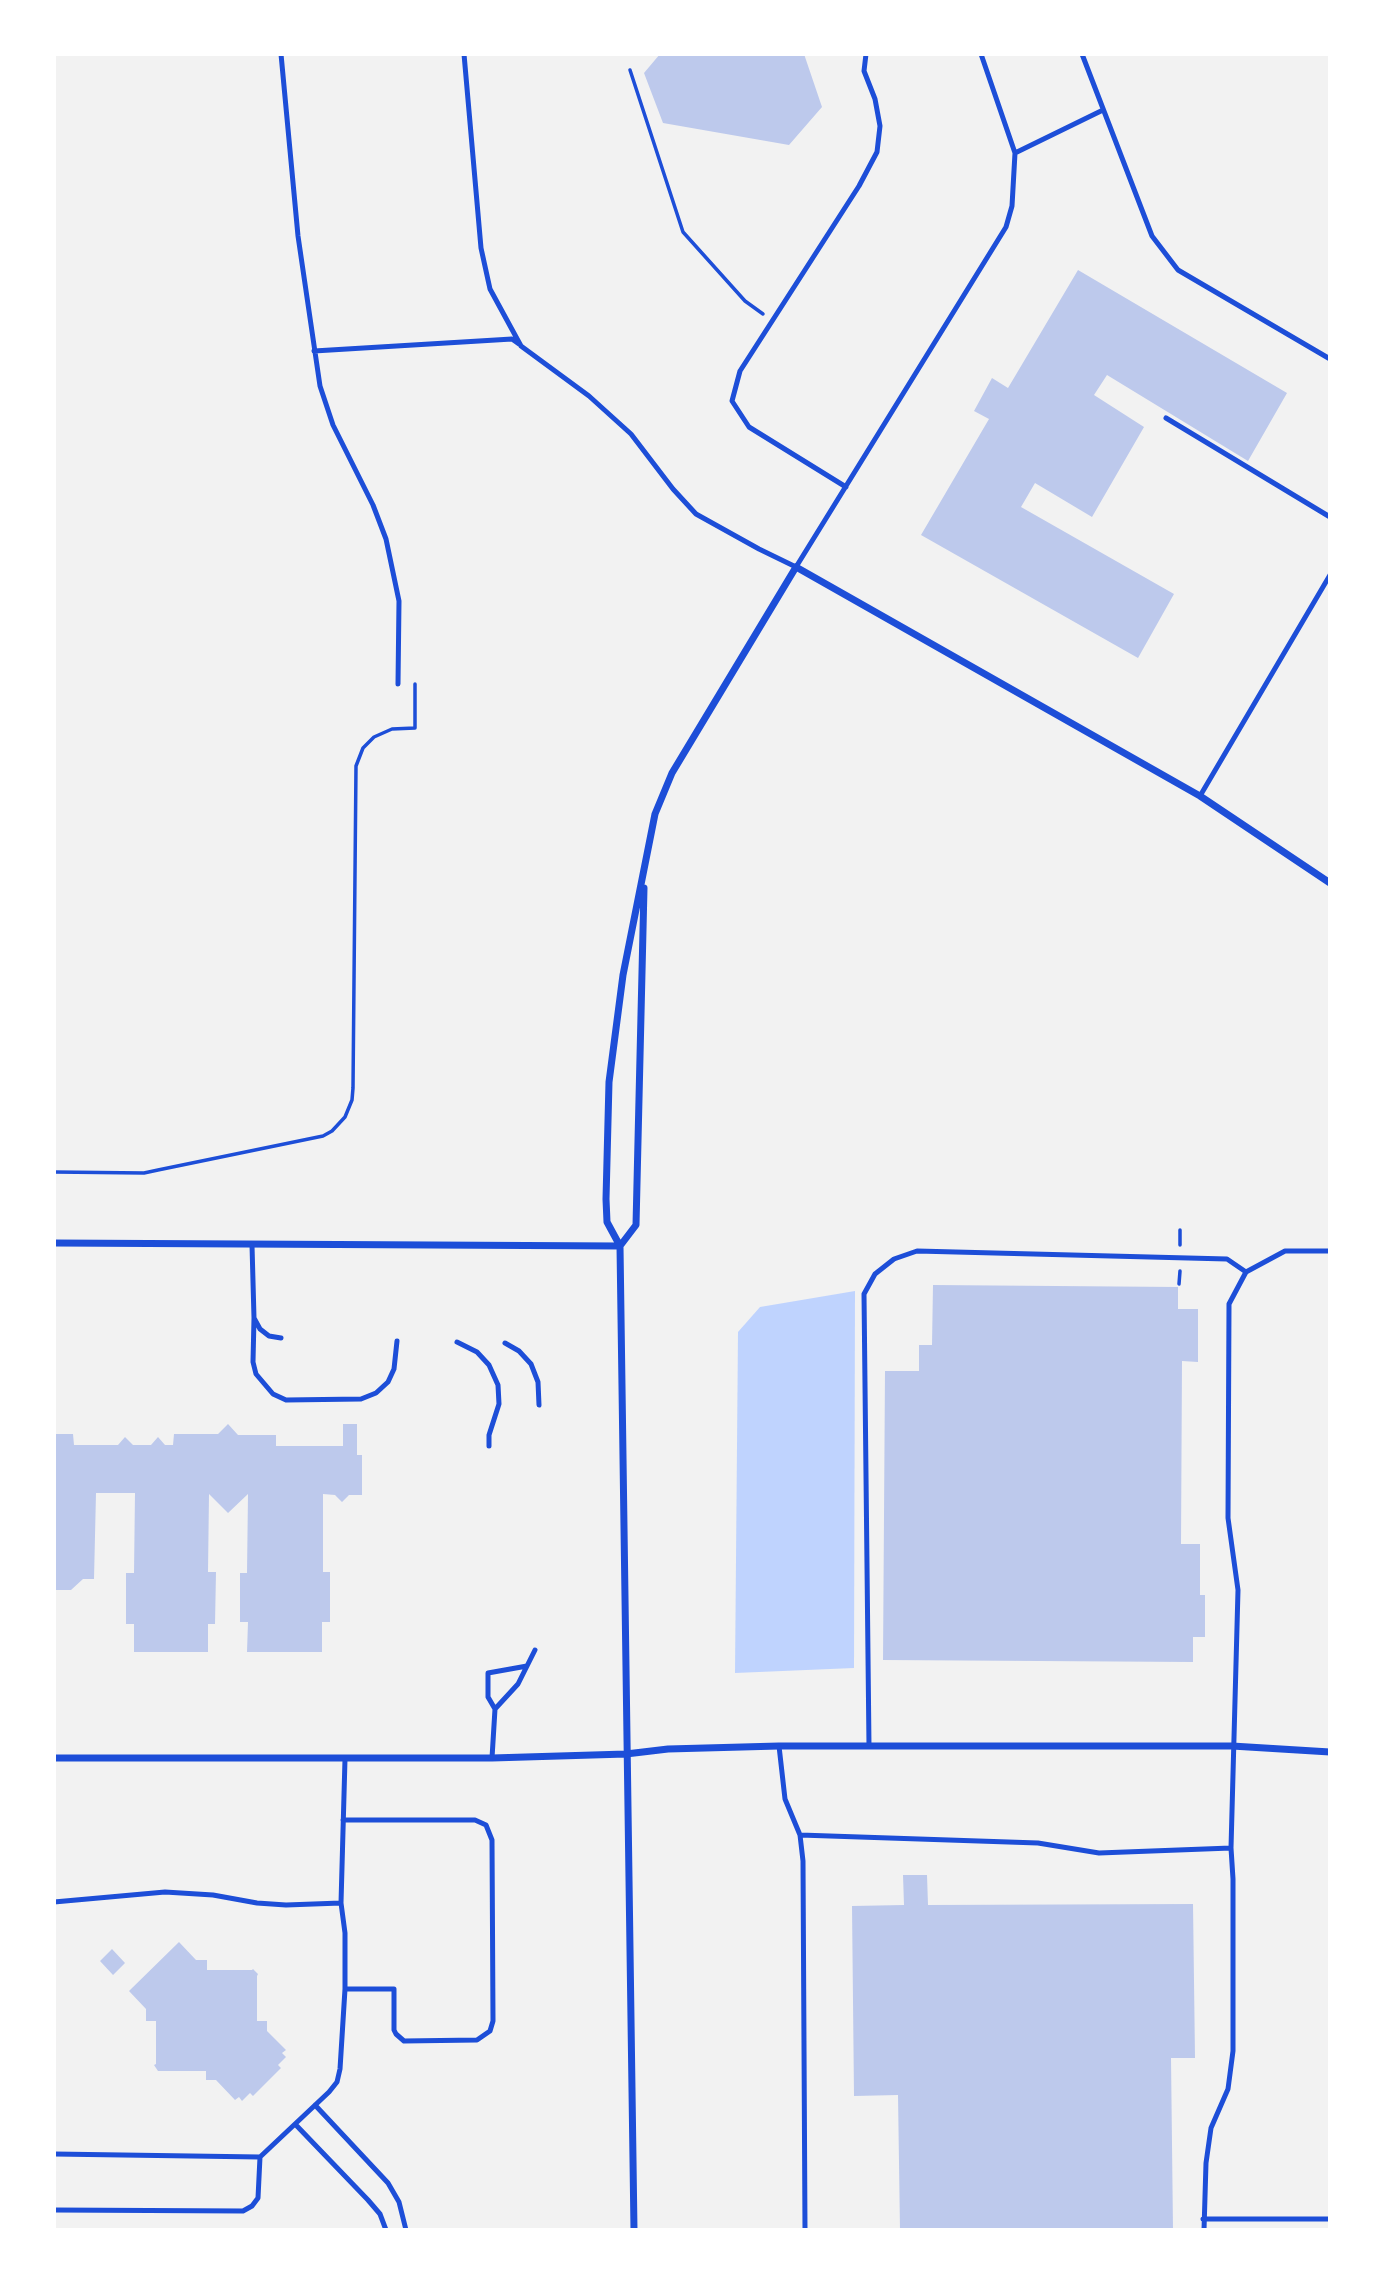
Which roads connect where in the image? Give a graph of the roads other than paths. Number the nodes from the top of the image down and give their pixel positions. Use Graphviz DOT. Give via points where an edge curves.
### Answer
graph roads {
  1 [pos="281,54"];
  2 [pos="464,54"];
  3 [pos="866,54"];
  4 [pos="981,54"];
  5 [pos="1082,54"];
  6 [pos="1103,110"];
  7 [pos="1015,153"];
  8 [pos="521,346"];
  9 [pos="314,351"];
  10 [pos="1330,359"];
  11 [pos="1166,418"];
  12 [pos="846,487"];
  13 [pos="1330,517"];
  14 [pos="796,567"];
  15 [pos="1330,575"];
  16 [pos="398,684"];
  17 [pos="1200,796"];
  18 [pos="645,862"];
  19 [pos="1330,883"];
  20 [pos="54,1243"];
  21 [pos="252,1245"];
  22 [pos="620,1246"];
  23 [pos="1330,1251"];
  24 [pos="1246,1272"];
  25 [pos="254,1318"];
  26 [pos="281,1338"];
  27 [pos="397,1340"];
  28 [pos="457,1342"];
  29 [pos="505,1343"];
  30 [pos="539,1405"];
  31 [pos="489,1447"];
  32 [pos="535,1650"];
  33 [pos="527,1666"];
  34 [pos="495,1709"];
  35 [pos="779,1746"];
  36 [pos="869,1746"];
  37 [pos="1232,1746"];
  38 [pos="1330,1752"];
  39 [pos="626,1754"];
  40 [pos="54,1758"];
  41 [pos="492,1758"];
  42 [pos="345,1759"];
  43 [pos="343,1820"];
  44 [pos="800,1835"];
  45 [pos="1231,1849"];
  46 [pos="54,1902"];
  47 [pos="341,1903"];
  48 [pos="345,1989"];
  49 [pos="315,2105"];
  50 [pos="295,2124"];
  51 [pos="54,2154"];
  52 [pos="260,2157"];
  53 [pos="54,2210"];
  54 [pos="1203,2219"];
  55 [pos="1330,2219"];
  56 [pos="386,2230"];
  57 [pos="406,2230"];
  58 [pos="634,2230"];
  59 [pos="805,2230"];
  60 [pos="1204,2230"];
  1 -- 9 [label="lane"];
  2 -- 8 [label="lane" via="481,247 490,289"];
  3 -- 12 [label="lane" via="864,71 880,126 877,152 740,371 732,401 749,427"];
  4 -- 7 [label="lane"];
  5 -- 6 [label="lane"];
  6 -- 7 [label="lane"];
  6 -- 10 [label="lane" via="1152,236 1178,270"];
  7 -- 12 [label="lane" via="1006,227"];
  8 -- 9 [label="lane" via="512,339"];
  8 -- 14 [label="lane" via="631,434 696,514"];
  9 -- 16 [label="lane" via="333,425 386,539 399,601"];
  11 -- 13 [label="lane"];
  12 -- 14 [label="lane"];
  14 -- 17 [label="street"];
  14 -- 18 [label="street" via="673,773 655,814"];
  15 -- 17 [label="lane"];
  17 -- 19 [label="street"];
  18 -- 22 [label="street" via="636,1225"];
  18 -- 22 [label="street" via="609,1082 607,1222"];
  20 -- 21 [label="street"];
  21 -- 22 [label="street"];
  21 -- 25 [label="lane"];
  22 -- 39 [label="street"];
  23 -- 24 [label="lane" via="1285,1251"];
  24 -- 36 [label="lane" via="1227,1259 917,1251 894,1259 875,1274 864,1294"];
  24 -- 37 [label="lane" via="1228,1304 1228,1518 1238,1590"];
  25 -- 26 [label="lane" via="269,1336"];
  25 -- 27 [label="lane" via="256,1374 273,1394 286,1400 361,1399 376,1393 394,1369"];
  28 -- 31 [label="lane" via="477,1352 498,1385 499,1404"];
  29 -- 30 [label="lane" via="531,1364"];
  32 -- 33 [label="lane"];
  33 -- 34 [label="lane" via="519,1684"];
  33 -- 34 [label="lane" via="488,1674 488,1697"];
  34 -- 41 [label="lane"];
  35 -- 36 [label="street"];
  35 -- 39 [label="street"];
  35 -- 44 [label="lane" via="785,1799"];
  36 -- 37 [label="street"];
  37 -- 38 [label="street"];
  37 -- 45 [label="lane"];
  39 -- 41 [label="street"];
  39 -- 58 [label="street"];
  40 -- 42 [label="street"];
  41 -- 42 [label="street"];
  42 -- 43 [label="lane"];
  43 -- 47 [label="lane"];
  43 -- 48 [label="lane" via="475,1820 489,1829 493,2021 490,2031 477,2040 404,2041 394,2030 394,1989"];
  44 -- 45 [label="lane" via="1038,1843 1099,1853"];
  44 -- 59 [label="lane"];
  45 -- 54 [label="lane" via="1233,2051 1228,2089 1211,2128"];
  46 -- 47 [label="lane" via="165,1892 286,1905"];
  47 -- 48 [label="lane"];
  48 -- 49 [label="lane" via="337,2082"];
  49 -- 50 [label="lane"];
  49 -- 57 [label="lane" via="388,2183"];
  50 -- 52 [label="lane"];
  50 -- 56 [label="lane" via="368,2200"];
  51 -- 52 [label="lane"];
  52 -- 53 [label="lane" via="258,2199 243,2211"];
  54 -- 55 [label="lane"];
  54 -- 60 [label="lane"];
}
